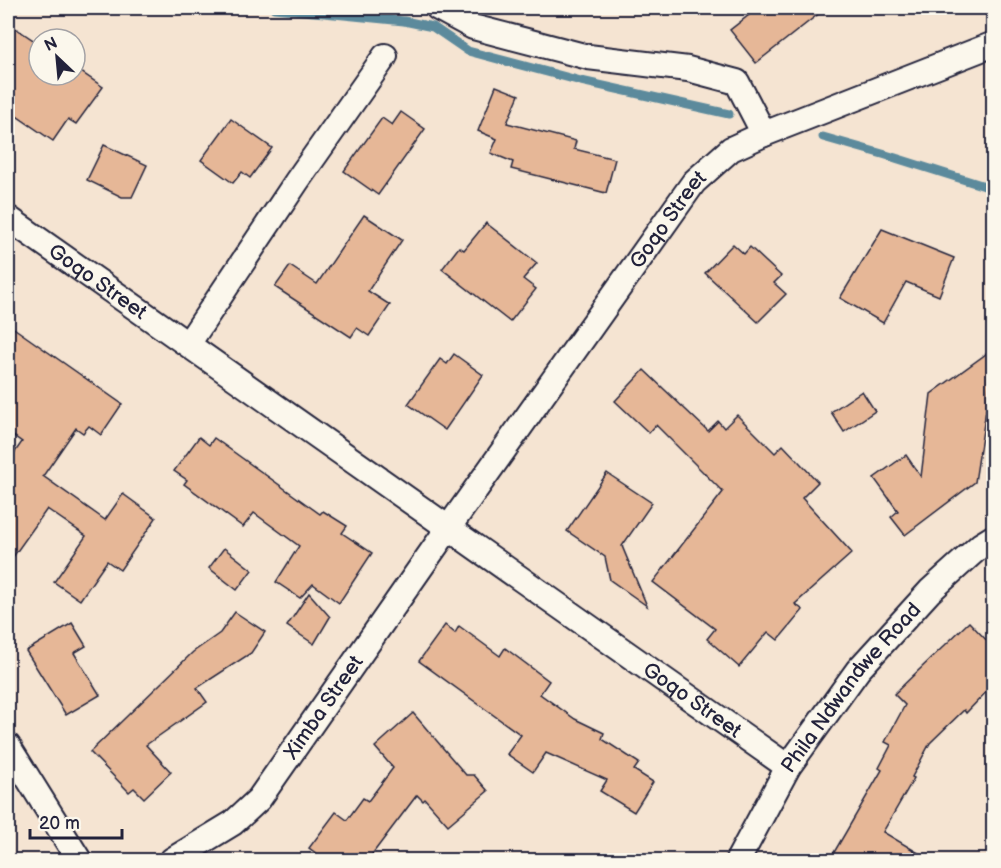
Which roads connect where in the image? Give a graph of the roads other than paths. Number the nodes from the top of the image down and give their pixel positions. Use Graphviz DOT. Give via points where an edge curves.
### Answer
graph roads {
  1 [pos="438,8"];
  2 [pos="993,45"];
  3 [pos="385,57"];
  4 [pos="764,134"];
  5 [pos="8,218"];
  6 [pos="188,344"];
  7 [pos="449,527"];
  8 [pos="993,537"];
  9 [pos="8,746"];
  10 [pos="788,767"];
  11 [pos="79,861"];
  12 [pos="172,861"];
  13 [pos="738,861"];
  1 -- 4 [label="street" via="473,27 588,57 688,69 737,82"];
  2 -- 4 [label="street, Goqo Street"];
  3 -- 6 [label="street"];
  4 -- 7 [label="street, Goqo Street" via="731,149 694,182"];
  5 -- 6 [label="street, Goqo Street"];
  6 -- 7 [label="street, Goqo Street"];
  7 -- 10 [label="street, Goqo Street"];
  7 -- 12 [label="street, Ximba Street" via="259,799 233,823"];
  8 -- 10 [label="street, Phila Ndwandwe Road" via="893,629"];
  9 -- 11 [label="street"];
  10 -- 13 [label="street, Phila Ndwandwe Road"];
}
